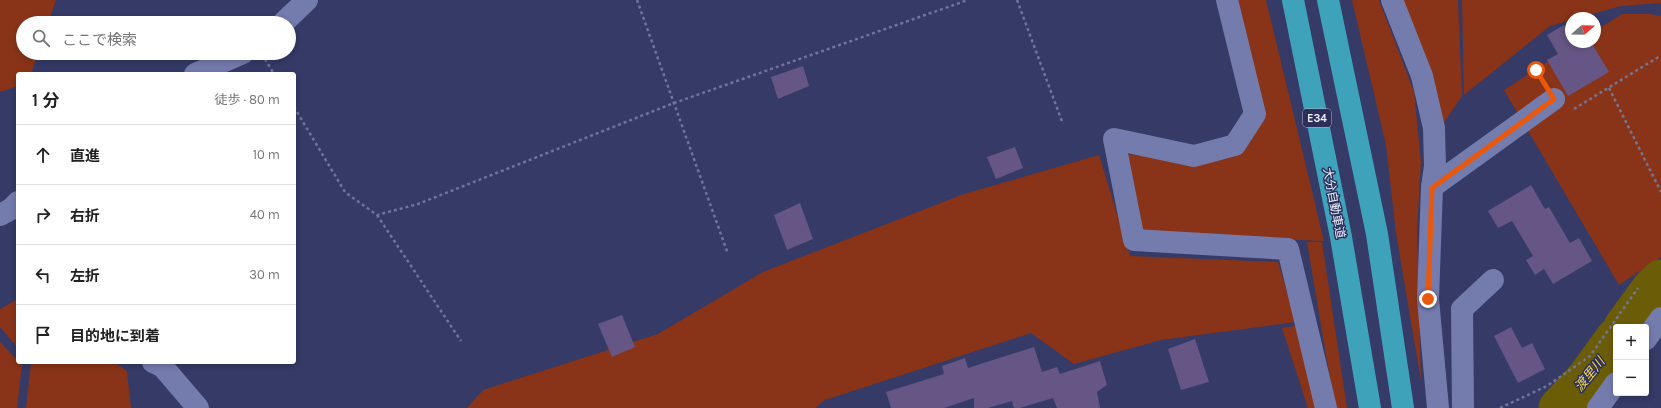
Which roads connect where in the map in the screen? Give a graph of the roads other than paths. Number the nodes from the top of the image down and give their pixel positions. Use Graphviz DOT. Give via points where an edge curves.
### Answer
graph roads {
  1 [pos="307,0"];
  2 [pos="1227,0"];
  3 [pos="1293,0"];
  4 [pos="1328,0"];
  5 [pos="1392,0"];
  6 [pos="290,16"];
  7 [pos="227,60"];
  8 [pos="200,72"];
  9 [pos="1554,99"];
  10 [pos="1432,188"];
  11 [pos="1493,280"];
  12 [pos="1661,318"];
  13 [pos="1649,335"];
  14 [pos="157,364"];
  15 [pos="1613,387"];
  16 [pos="198,408"];
  17 [pos="1326,408"];
  18 [pos="1370,408"];
  19 [pos="1403,408"];
  20 [pos="1438,408"];
  21 [pos="1463,408"];
  22 [pos="1598,408"];
  1 -- 6 [label="street"];
  2 -- 17 [label="street" via="1256,114 1235,145 1194,156 1114,139 1134,240 1288,250"];
  3 -- 18 [label="highway, 大分自動車道 / E34" via="1341,237"];
  4 -- 19 [label="highway" via="1377,234"];
  5 -- 10 [label="street" via="1422,76 1434,128 1435,166"];
  7 -- 8 [label="street"];
  9 -- 10 [label="street"];
  10 -- 20 [label="street" via="1428,299"];
  11 -- 21 [label="street" via="1462,309"];
  12 -- 13 [label="street"];
  14 -- 16 [label="street" via="163,367"];
  15 -- 22 [label="street"];
}
